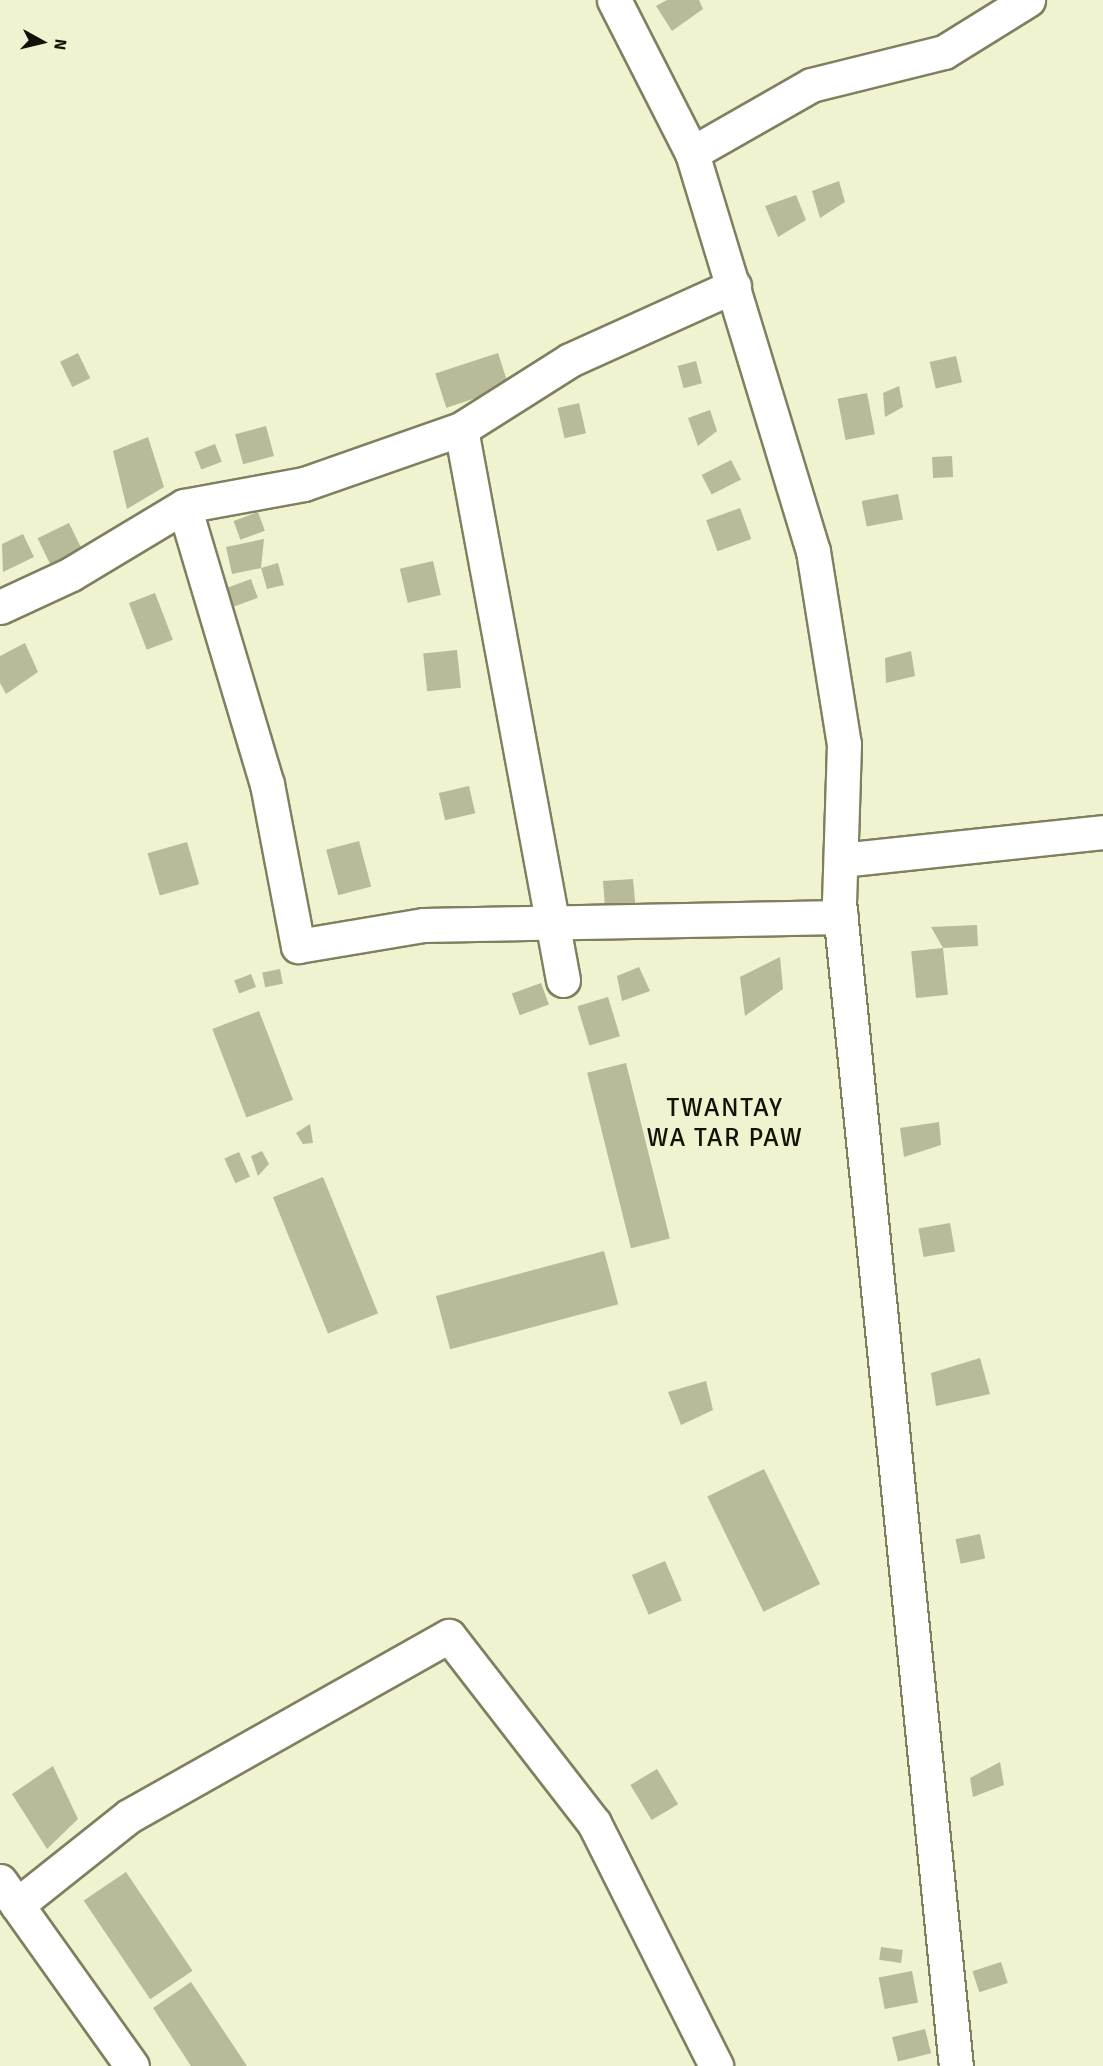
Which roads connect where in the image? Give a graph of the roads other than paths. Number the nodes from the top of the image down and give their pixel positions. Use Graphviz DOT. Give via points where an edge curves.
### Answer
graph roads {
  1 [pos="614,0"];
  2 [pos="1028,0"];
  3 [pos="692,153"];
  4 [pos="734,286"];
  5 [pos="461,429"];
  6 [pos="184,506"];
  7 [pos="0,607"];
  8 [pos="1103,832"];
  9 [pos="841,860"];
  10 [pos="841,917"];
  11 [pos="554,926"];
  12 [pos="563,980"];
  13 [pos="9,1893"];
  14 [pos="132,2066"];
  15 [pos="716,2066"];
  16 [pos="956,2066"];
  1 -- 3 [label="street"];
  2 -- 3 [label="street" via="944,52 811,85"];
  3 -- 4 [label="street"];
  4 -- 5 [label="street" via="570,360"];
  4 -- 9 [label="street" via="813,551 844,744"];
  5 -- 6 [label="street" via="304,484"];
  5 -- 11 [label="street"];
  6 -- 7 [label="street" via="71,574"];
  6 -- 11 [label="street" via="267,784 298,946 423,925"];
  8 -- 9 [label="street"];
  9 -- 10 [label="street"];
  10 -- 11 [label="street"];
  10 -- 16 [label="street"];
  11 -- 12 [label="street"];
  13 -- 14 [label="street"];
  13 -- 15 [label="street" via="129,1815 449,1635 594,1823"];
}
